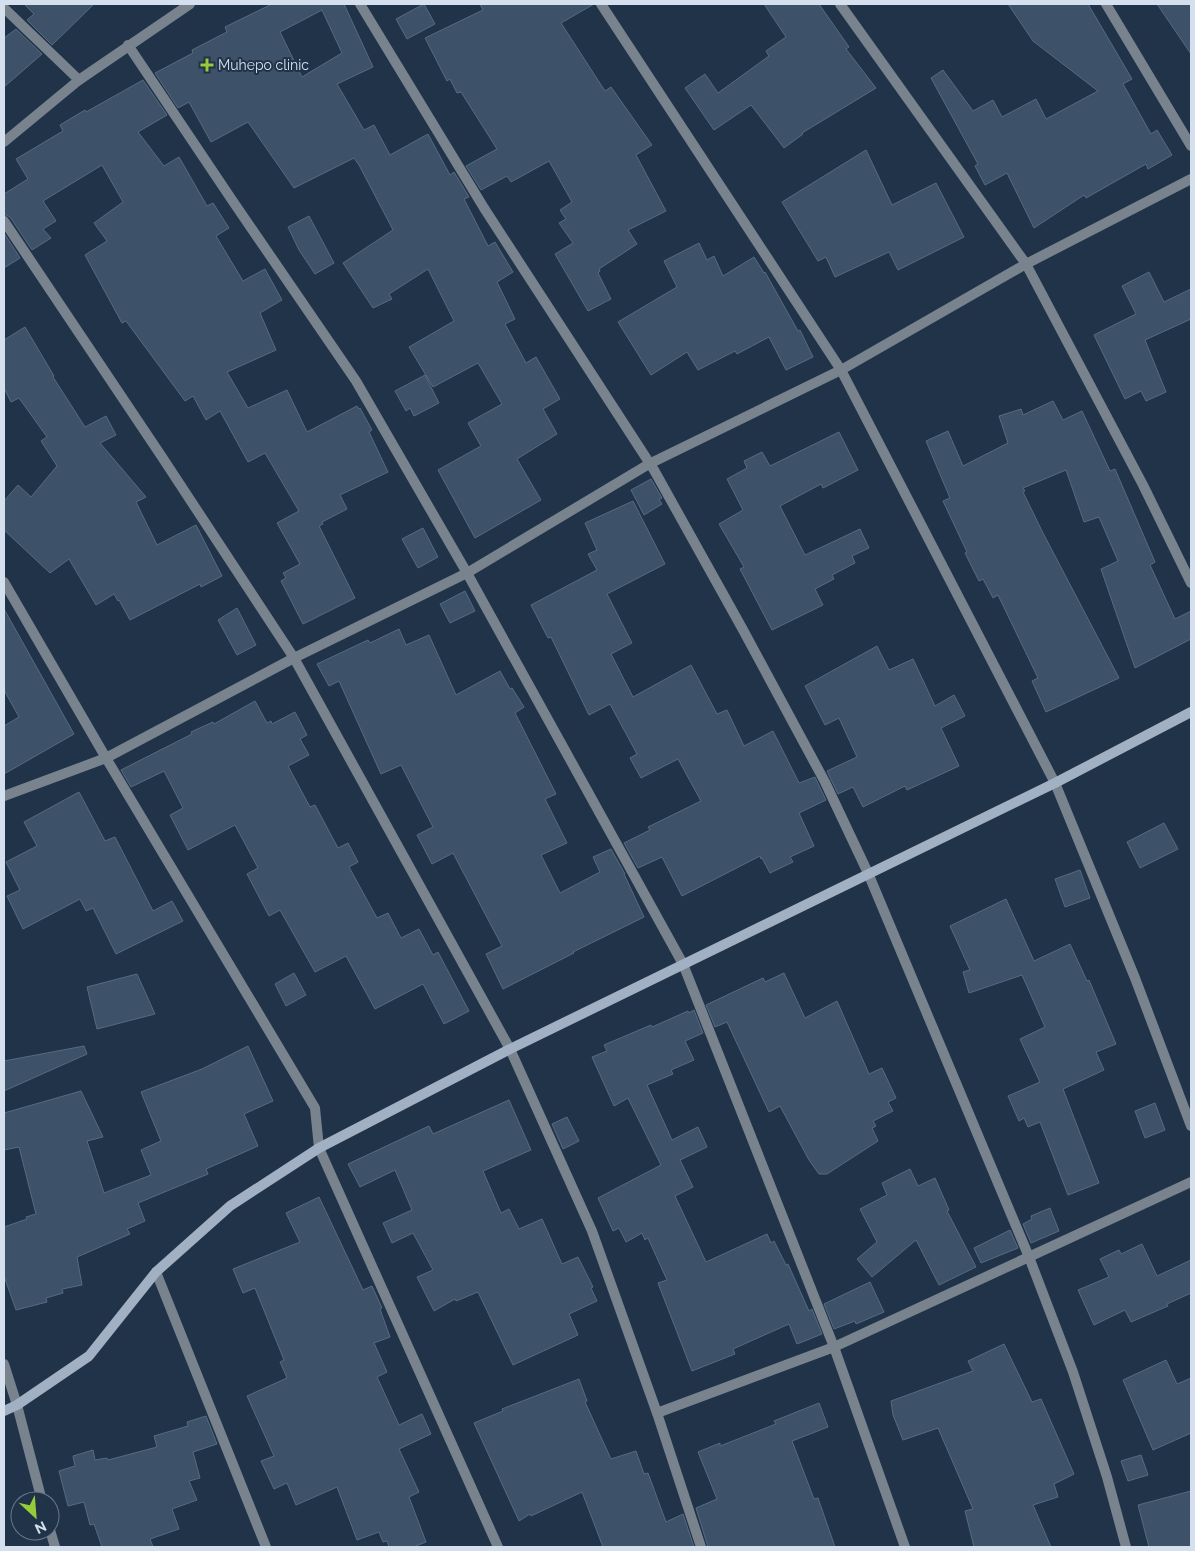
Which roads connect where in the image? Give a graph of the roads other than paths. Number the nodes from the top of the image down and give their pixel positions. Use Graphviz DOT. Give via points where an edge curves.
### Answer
graph roads {
  1 [pos="190,4"];
  2 [pos="360,4"];
  3 [pos="601,4"];
  4 [pos="840,4"];
  5 [pos="1106,4"];
  6 [pos="4,8"];
  7 [pos="128,45"];
  8 [pos="78,80"];
  9 [pos="4,142"];
  10 [pos="1191,146"];
  11 [pos="1191,179"];
  12 [pos="4,221"];
  13 [pos="1026,264"];
  14 [pos="841,370"];
  15 [pos="649,464"];
  16 [pos="467,573"];
  17 [pos="4,582"];
  18 [pos="1191,583"];
  19 [pos="294,658"];
  20 [pos="1191,712"];
  21 [pos="106,758"];
  22 [pos="1055,784"];
  23 [pos="4,796"];
  24 [pos="868,873"];
  25 [pos="683,964"];
  26 [pos="510,1049"];
  27 [pos="1191,1126"];
  28 [pos="319,1148"];
  29 [pos="1191,1182"];
  30 [pos="1029,1257"];
  31 [pos="156,1272"];
  32 [pos="834,1347"];
  33 [pos="4,1364"];
  34 [pos="17,1405"];
  35 [pos="4,1411"];
  36 [pos="657,1413"];
  37 [pos="39,1491"];
  38 [pos="266,1547"];
  39 [pos="498,1547"];
  40 [pos="701,1547"];
  41 [pos="905,1547"];
  42 [pos="1126,1547"];
  1 -- 7 [label="street"];
  2 -- 15 [label="street" via="484,208"];
  3 -- 14 [label="street"];
  4 -- 13 [label="street"];
  5 -- 10 [label="street"];
  6 -- 8 [label="street"];
  7 -- 8 [label="street"];
  7 -- 16 [label="street" via="356,381"];
  8 -- 9 [label="street"];
  11 -- 13 [label="street"];
  12 -- 19 [label="street"];
  13 -- 14 [label="street"];
  13 -- 18 [label="street"];
  14 -- 15 [label="street"];
  14 -- 22 [label="street"];
  15 -- 16 [label="street"];
  15 -- 24 [label="street" via="825,782"];
  16 -- 19 [label="street"];
  16 -- 25 [label="street"];
  17 -- 21 [label="street"];
  19 -- 21 [label="street"];
  19 -- 26 [label="street"];
  20 -- 22 [label="main road"];
  21 -- 23 [label="street"];
  21 -- 28 [label="street" via="315,1108"];
  22 -- 24 [label="main road"];
  22 -- 27 [label="street" via="1135,978"];
  24 -- 25 [label="main road"];
  24 -- 30 [label="street"];
  25 -- 26 [label="main road"];
  25 -- 32 [label="street"];
  26 -- 28 [label="main road"];
  26 -- 36 [label="street" via="592,1231"];
  28 -- 31 [label="main road" via="230,1206"];
  28 -- 39 [label="street"];
  29 -- 30 [label="street"];
  30 -- 32 [label="street"];
  30 -- 42 [label="street" via="1073,1372 1108,1477"];
  31 -- 34 [label="main road" via="89,1356"];
  31 -- 38 [label="street"];
  32 -- 36 [label="street"];
  32 -- 41 [label="street"];
  33 -- 34 [label="street"];
  34 -- 35 [label="main road"];
  34 -- 37 [label="street"];
  36 -- 40 [label="street"];
}
